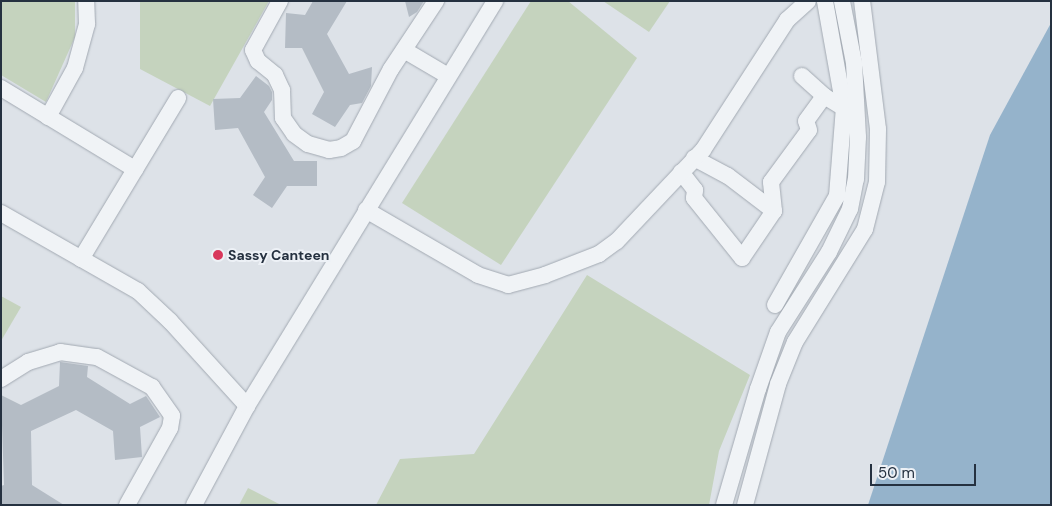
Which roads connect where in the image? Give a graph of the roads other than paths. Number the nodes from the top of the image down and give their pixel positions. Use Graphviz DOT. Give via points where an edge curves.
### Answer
graph roads {
  1 [pos="86,1"];
  2 [pos="280,1"];
  3 [pos="436,1"];
  4 [pos="495,1"];
  5 [pos="808,1"];
  6 [pos="825,1"];
  7 [pos="842,1"];
  8 [pos="862,1"];
  9 [pos="404,50"];
  10 [pos="448,76"];
  11 [pos="802,76"];
  12 [pos="1,88"];
  13 [pos="824,96"];
  14 [pos="178,98"];
  15 [pos="844,108"];
  16 [pos="48,117"];
  17 [pos="694,158"];
  18 [pos="135,169"];
  19 [pos="681,172"];
  20 [pos="366,210"];
  21 [pos="774,210"];
  22 [pos="1,213"];
  23 [pos="81,259"];
  24 [pos="775,306"];
  25 [pos="1,379"];
  26 [pos="247,406"];
  27 [pos="130,504"];
  28 [pos="194,505"];
  29 [pos="724,505"];
  30 [pos="745,505"];
  1 -- 16 [label="street" via="87,24 75,68"];
  2 -- 9 [label="street" via="253,50 258,61 275,75 282,90 283,118 294,134 308,144 329,150 353,141"];
  3 -- 9 [label="street"];
  4 -- 10 [label="street"];
  5 -- 17 [label="street" via="787,20 703,150"];
  6 -- 15 [label="street"];
  7 -- 29 [label="street" via="854,63 858,138 856,179 850,209 829,252 778,332"];
  8 -- 30 [label="street" via="878,129 877,182 865,229 795,342 778,384"];
  9 -- 10 [label="street"];
  10 -- 20 [label="street"];
  11 -- 13 [label="street"];
  12 -- 16 [label="street"];
  13 -- 15 [label="street"];
  13 -- 21 [label="street" via="806,121 809,130 771,182"];
  14 -- 18 [label="street"];
  15 -- 24 [label="street" via="837,196"];
  16 -- 18 [label="street"];
  17 -- 19 [label="street"];
  17 -- 21 [label="street" via="728,176"];
  18 -- 23 [label="street"];
  19 -- 20 [label="street" via="617,241 599,254 508,285 478,275"];
  19 -- 21 [label="street" via="695,190 694,198 742,258"];
  20 -- 26 [label="street"];
  22 -- 23 [label="street"];
  23 -- 26 [label="street" via="138,291 170,321"];
  25 -- 27 [label="street" via="28,362 60,352 97,357 152,387 172,416 170,428"];
  26 -- 28 [label="street"];
}
